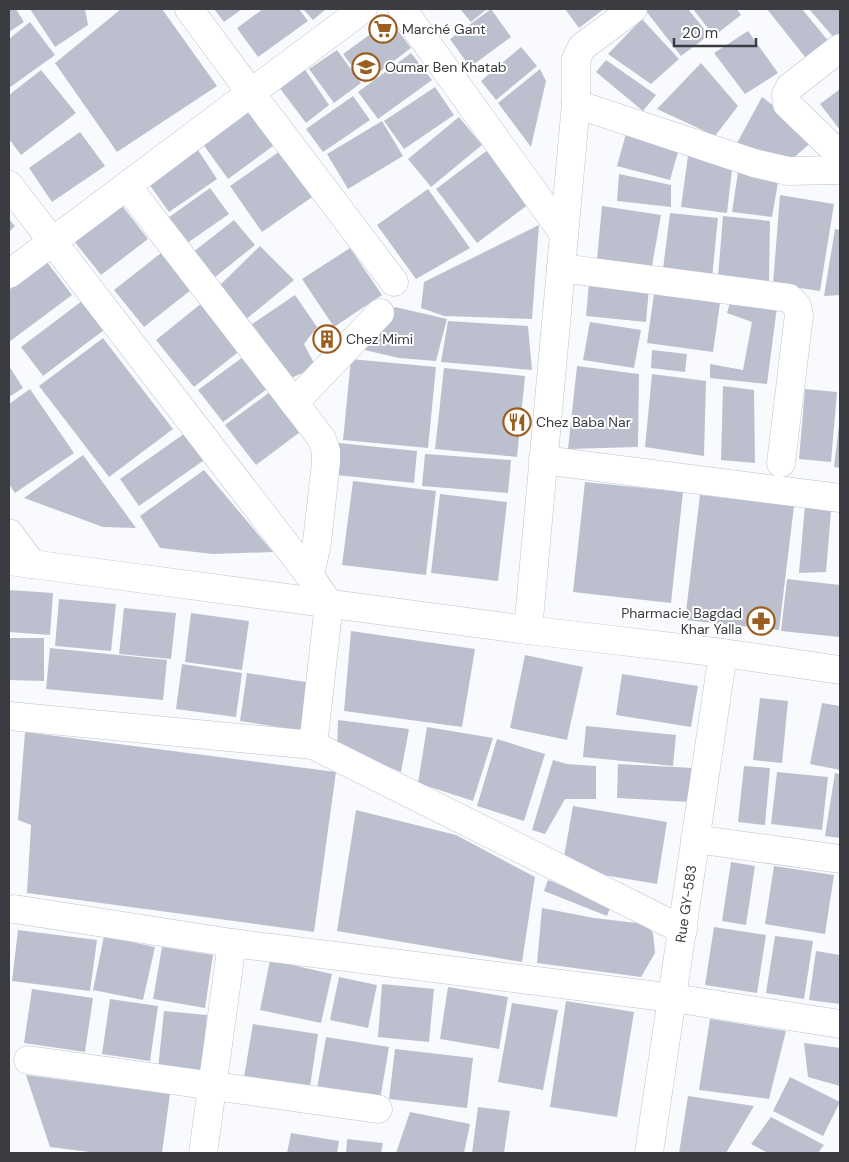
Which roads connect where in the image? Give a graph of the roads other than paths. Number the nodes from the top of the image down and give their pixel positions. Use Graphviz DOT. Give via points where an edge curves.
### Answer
graph roads {
  1 [pos="189,9"];
  2 [pos="364,9"];
  3 [pos="402,9"];
  4 [pos="633,9"];
  5 [pos="840,48"];
  6 [pos="251,93"];
  7 [pos="576,104"];
  8 [pos="840,155"];
  9 [pos="840,170"];
  10 [pos="9,185"];
  11 [pos="127,186"];
  12 [pos="564,234"];
  13 [pos="52,241"];
  14 [pos="561,268"];
  15 [pos="9,274"];
  16 [pos="394,282"];
  17 [pos="380,314"];
  18 [pos="294,403"];
  19 [pos="543,460"];
  20 [pos="781,463"];
  21 [pos="840,498"];
  22 [pos="9,533"];
  23 [pos="20,562"];
  24 [pos="310,576"];
  25 [pos="329,604"];
  26 [pos="528,630"];
  27 [pos="722,653"];
  28 [pos="840,670"];
  29 [pos="9,716"];
  30 [pos="312,745"];
  31 [pos="695,839"];
  32 [pos="840,859"];
  33 [pos="14,909"];
  34 [pos="683,930"];
  35 [pos="232,943"];
  36 [pos="673,998"];
  37 [pos="840,1024"];
  38 [pos="28,1060"];
  39 [pos="213,1086"];
  40 [pos="378,1109"];
  41 [pos="203,1153"];
  42 [pos="649,1153"];
  1 -- 6 [label="street"];
  2 -- 6 [label="street"];
  3 -- 12 [label="street"];
  4 -- 7 [label="street" via="582,48 576,59"];
  5 -- 8 [label="street" via="790,87 786,95 787,104"];
  6 -- 11 [label="street"];
  6 -- 16 [label="street"];
  7 -- 9 [label="street" via="754,163 788,171"];
  7 -- 12 [label="street"];
  10 -- 13 [label="street"];
  11 -- 13 [label="street"];
  11 -- 18 [label="street"];
  12 -- 14 [label="street"];
  13 -- 15 [label="street"];
  13 -- 24 [label="street"];
  14 -- 19 [label="street"];
  14 -- 20 [label="street" via="789,298 797,306 799,315"];
  17 -- 18 [label="street"];
  18 -- 24 [label="street" via="322,439 326,451 317,542"];
  19 -- 21 [label="street"];
  19 -- 26 [label="street"];
  22 -- 23 [label="street"];
  23 -- 25 [label="street"];
  24 -- 25 [label="street"];
  25 -- 26 [label="street"];
  25 -- 30 [label="street"];
  26 -- 27 [label="street"];
  27 -- 28 [label="street"];
  27 -- 31 [label="street, Rue GY-583"];
  29 -- 30 [label="street"];
  30 -- 34 [label="street"];
  31 -- 32 [label="street"];
  31 -- 34 [label="street, Rue GY-583"];
  33 -- 35 [label="street"];
  34 -- 36 [label="street, Rue GY-583"];
  35 -- 36 [label="street"];
  35 -- 39 [label="street"];
  36 -- 37 [label="street"];
  36 -- 42 [label="street, Rue GY-583"];
  38 -- 39 [label="street"];
  39 -- 40 [label="street"];
  39 -- 41 [label="street"];
}
